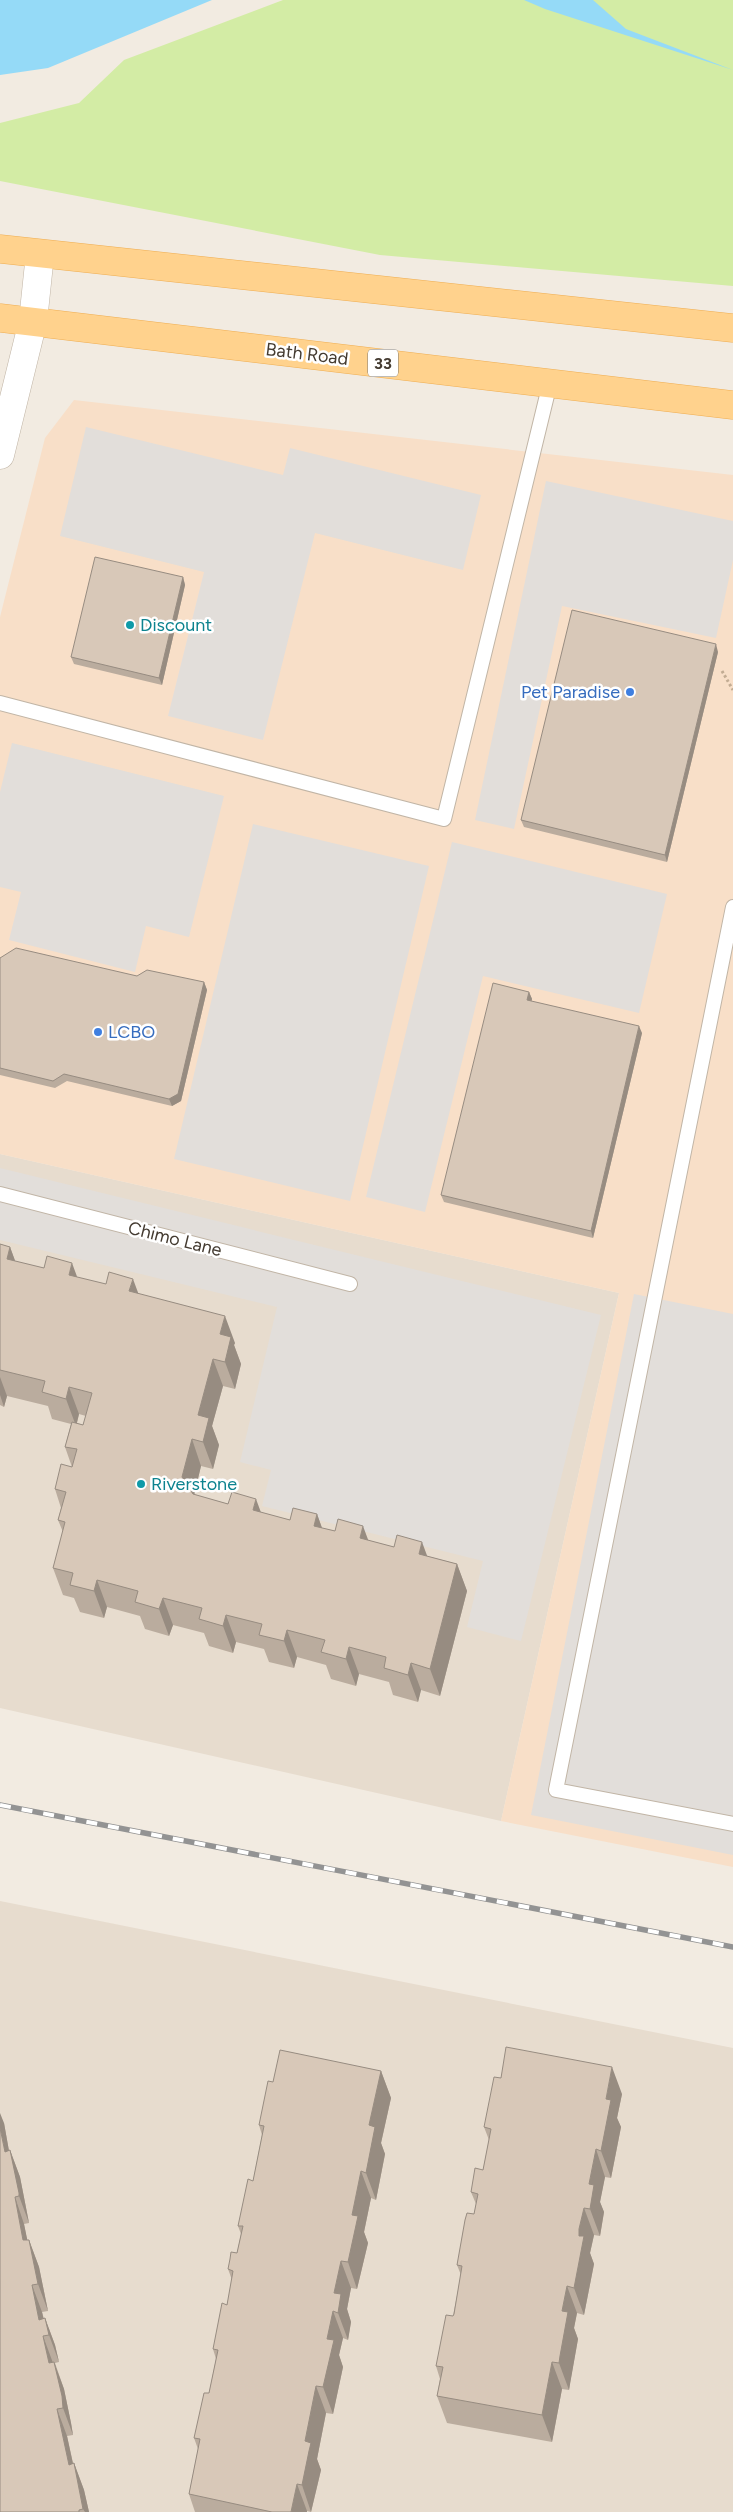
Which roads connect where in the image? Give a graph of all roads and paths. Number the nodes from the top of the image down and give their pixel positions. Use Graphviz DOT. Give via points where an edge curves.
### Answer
graph roads {
  1 [pos="0,250"];
  2 [pos="40,254"];
  3 [pos="0,318"];
  4 [pos="33,321"];
  5 [pos="733,328"];
  6 [pos="550,383"];
  7 [pos="733,405"];
  8 [pos="0,455"];
  9 [pos="722,671"];
  10 [pos="733,690"];
  11 [pos="0,703"];
  12 [pos="733,907"];
  13 [pos="0,1194"];
  14 [pos="350,1284"];
  15 [pos="733,1824"];
  1 -- 2 [label="main road"];
  2 -- 4 [label="street"];
  2 -- 5 [label="main road"];
  3 -- 4 [label="main road, Bath Road / 33"];
  4 -- 6 [label="main road, Bath Road / 33"];
  4 -- 8 [label="street"];
  6 -- 7 [label="main road, Bath Road / 33"];
  6 -- 11 [label="lane" via="444,819"];
  9 -- 10 [label="path"];
  12 -- 15 [label="lane" via="556,1790"];
  13 -- 14 [label="lane, Chimo Lane"];
}
